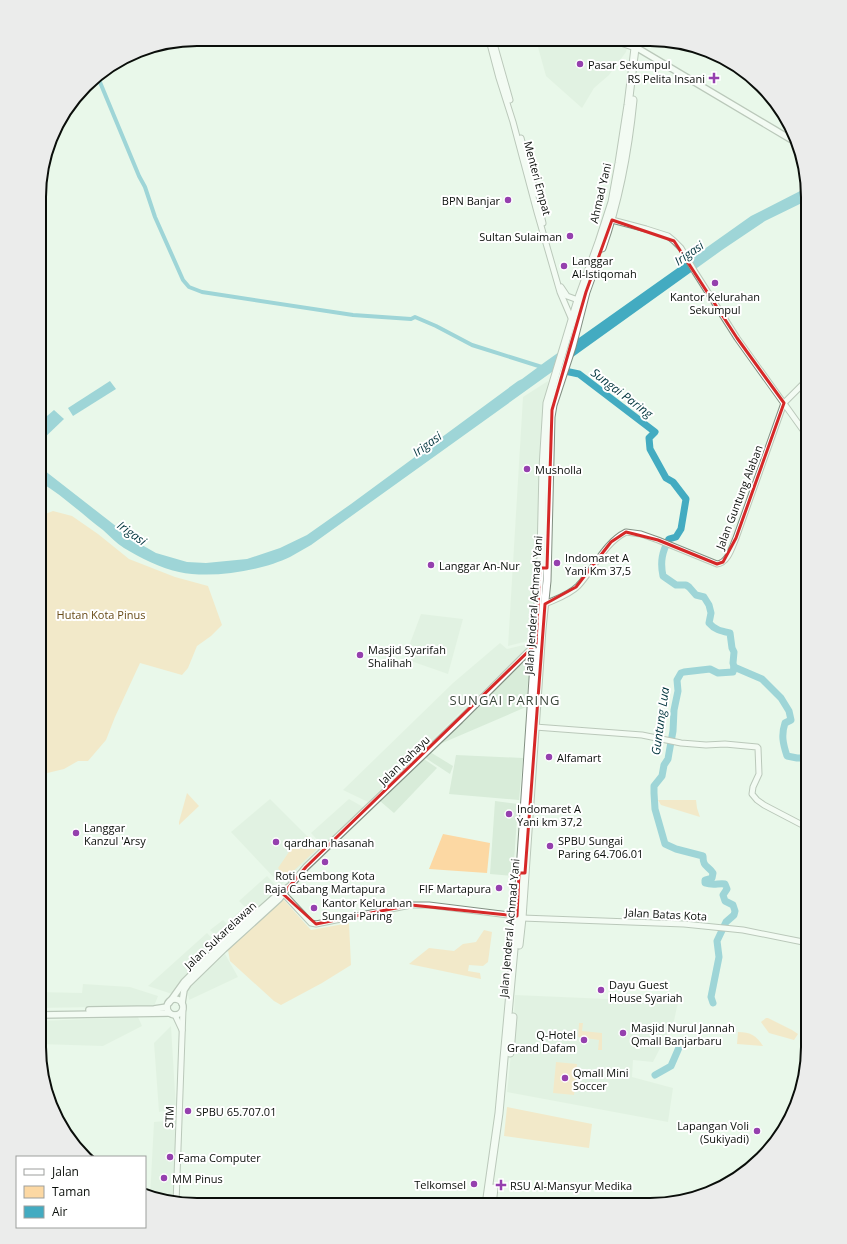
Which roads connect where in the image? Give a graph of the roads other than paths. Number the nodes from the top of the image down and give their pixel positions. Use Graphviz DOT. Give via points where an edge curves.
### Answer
graph roads {
  1 [pos="491,46"];
  2 [pos="494,46"];
  3 [pos="637,46"];
  4 [pos="501,77"];
  5 [pos="790,139"];
  6 [pos="612,220"];
  7 [pos="597,256"];
  8 [pos="593,265"];
  9 [pos="557,275"];
  10 [pos="578,300"];
  11 [pos="572,320"];
  12 [pos="564,345"];
  13 [pos="801,386"];
  14 [pos="784,403"];
  15 [pos="801,427"];
  16 [pos="545,554"];
  17 [pos="544,568"];
  18 [pos="545,604"];
  19 [pos="536,644"];
  20 [pos="536,688"];
  21 [pos="535,699"];
  22 [pos="536,727"];
  23 [pos="801,824"];
  24 [pos="522,873"];
  25 [pos="284,892"];
  26 [pos="520,917"];
  27 [pos="801,942"];
  28 [pos="183,1006"];
  29 [pos="170,1009"];
  30 [pos="46,1013"];
  31 [pos="183,1031"];
  32 [pos="176,1197"];
  33 [pos="487,1198"];
  34 [pos="493,1198"];
  1 -- 4 [label="street, Menteri Empat"];
  2 -- 4 [label="street, Menteri Empat"];
  3 -- 5 [label="main road"];
  3 -- 6 [label="highway" via="626,156"];
  3 -- 7 [label="highway, Ahmad Yani" via="612,202"];
  4 -- 9 [label="street, Menteri Empat"];
  6 -- 7 [label="highway"];
  6 -- 14 [label="street" via="668,236 681,248 737,338"];
  7 -- 8 [label="highway, Ahmad Yani"];
  8 -- 10 [label="highway, Ahmad Yani"];
  8 -- 16 [label="highway, Jalan Jenderal Achmad Yani" via="551,417"];
  9 -- 10 [label="street, Menteri Empat" via="565,294"];
  9 -- 11 [label="street, Menteri Empat" via="560,292"];
  10 -- 11 [label="highway, Ahmad Yani"];
  11 -- 12 [label="highway, Ahmad Yani"];
  12 -- 16 [label="highway, Jalan Jenderal Achmad Yani" via="546,410 543,468"];
  13 -- 14 [label="street, Jalan Guntung Alaban"];
  14 -- 15 [label="street"];
  14 -- 18 [label="street, Jalan Guntung Alaban" via="738,532 723,562 717,564 666,543 626,532 611,542 576,587 562,597"];
  16 -- 17 [label="highway, Jalan Jenderal Achmad Yani"];
  17 -- 18 [label="highway, Jalan Jenderal Achmad Yani"];
  17 -- 19 [label="highway, Jalan Jenderal Achmad Yani"];
  18 -- 20 [label="highway, Jalan Jenderal Achmad Yani"];
  19 -- 20 [label="highway, Jalan Jenderal Achmad Yani"];
  19 -- 25 [label="main road, Jalan Rahayu" via="466,715 306,867"];
  20 -- 21 [label="highway, Jalan Jenderal Achmad Yani"];
  21 -- 22 [label="highway, Jalan Jenderal Achmad Yani"];
  21 -- 24 [label="highway, Jalan Jenderal Achmad Yani"];
  22 -- 23 [label="street" via="642,735 706,745 757,747 759,774 752,794 764,805"];
  22 -- 24 [label="highway, Jalan Jenderal Achmad Yani"];
  24 -- 26 [label="highway, Jalan Jenderal Achmad Yani"];
  25 -- 26 [label="street" via="311,923 316,924 411,905"];
  25 -- 28 [label="main road, Jalan Sukarelawan" via="188,984 184,990"];
  25 -- 29 [label="main road, Jalan Sukarelawan" via="252,917 184,982"];
  26 -- 27 [label="street, Jalan Batas Kota" via="684,924 724,928"];
  26 -- 33 [label="highway, Jalan Jenderal Achmad Yani" via="499,1113"];
  26 -- 34 [label="highway, Jalan Jenderal Achmad Yani" via="512,1032"];
  28 -- 29 [label="main road" via="180,1014"];
  28 -- 29 [label="main road" via="181,1001 176,999 171,1001"];
  28 -- 31 [label="street, STM"];
  29 -- 30 [label="main road"];
  29 -- 31 [label="street"];
  31 -- 32 [label="street, STM"];
}
